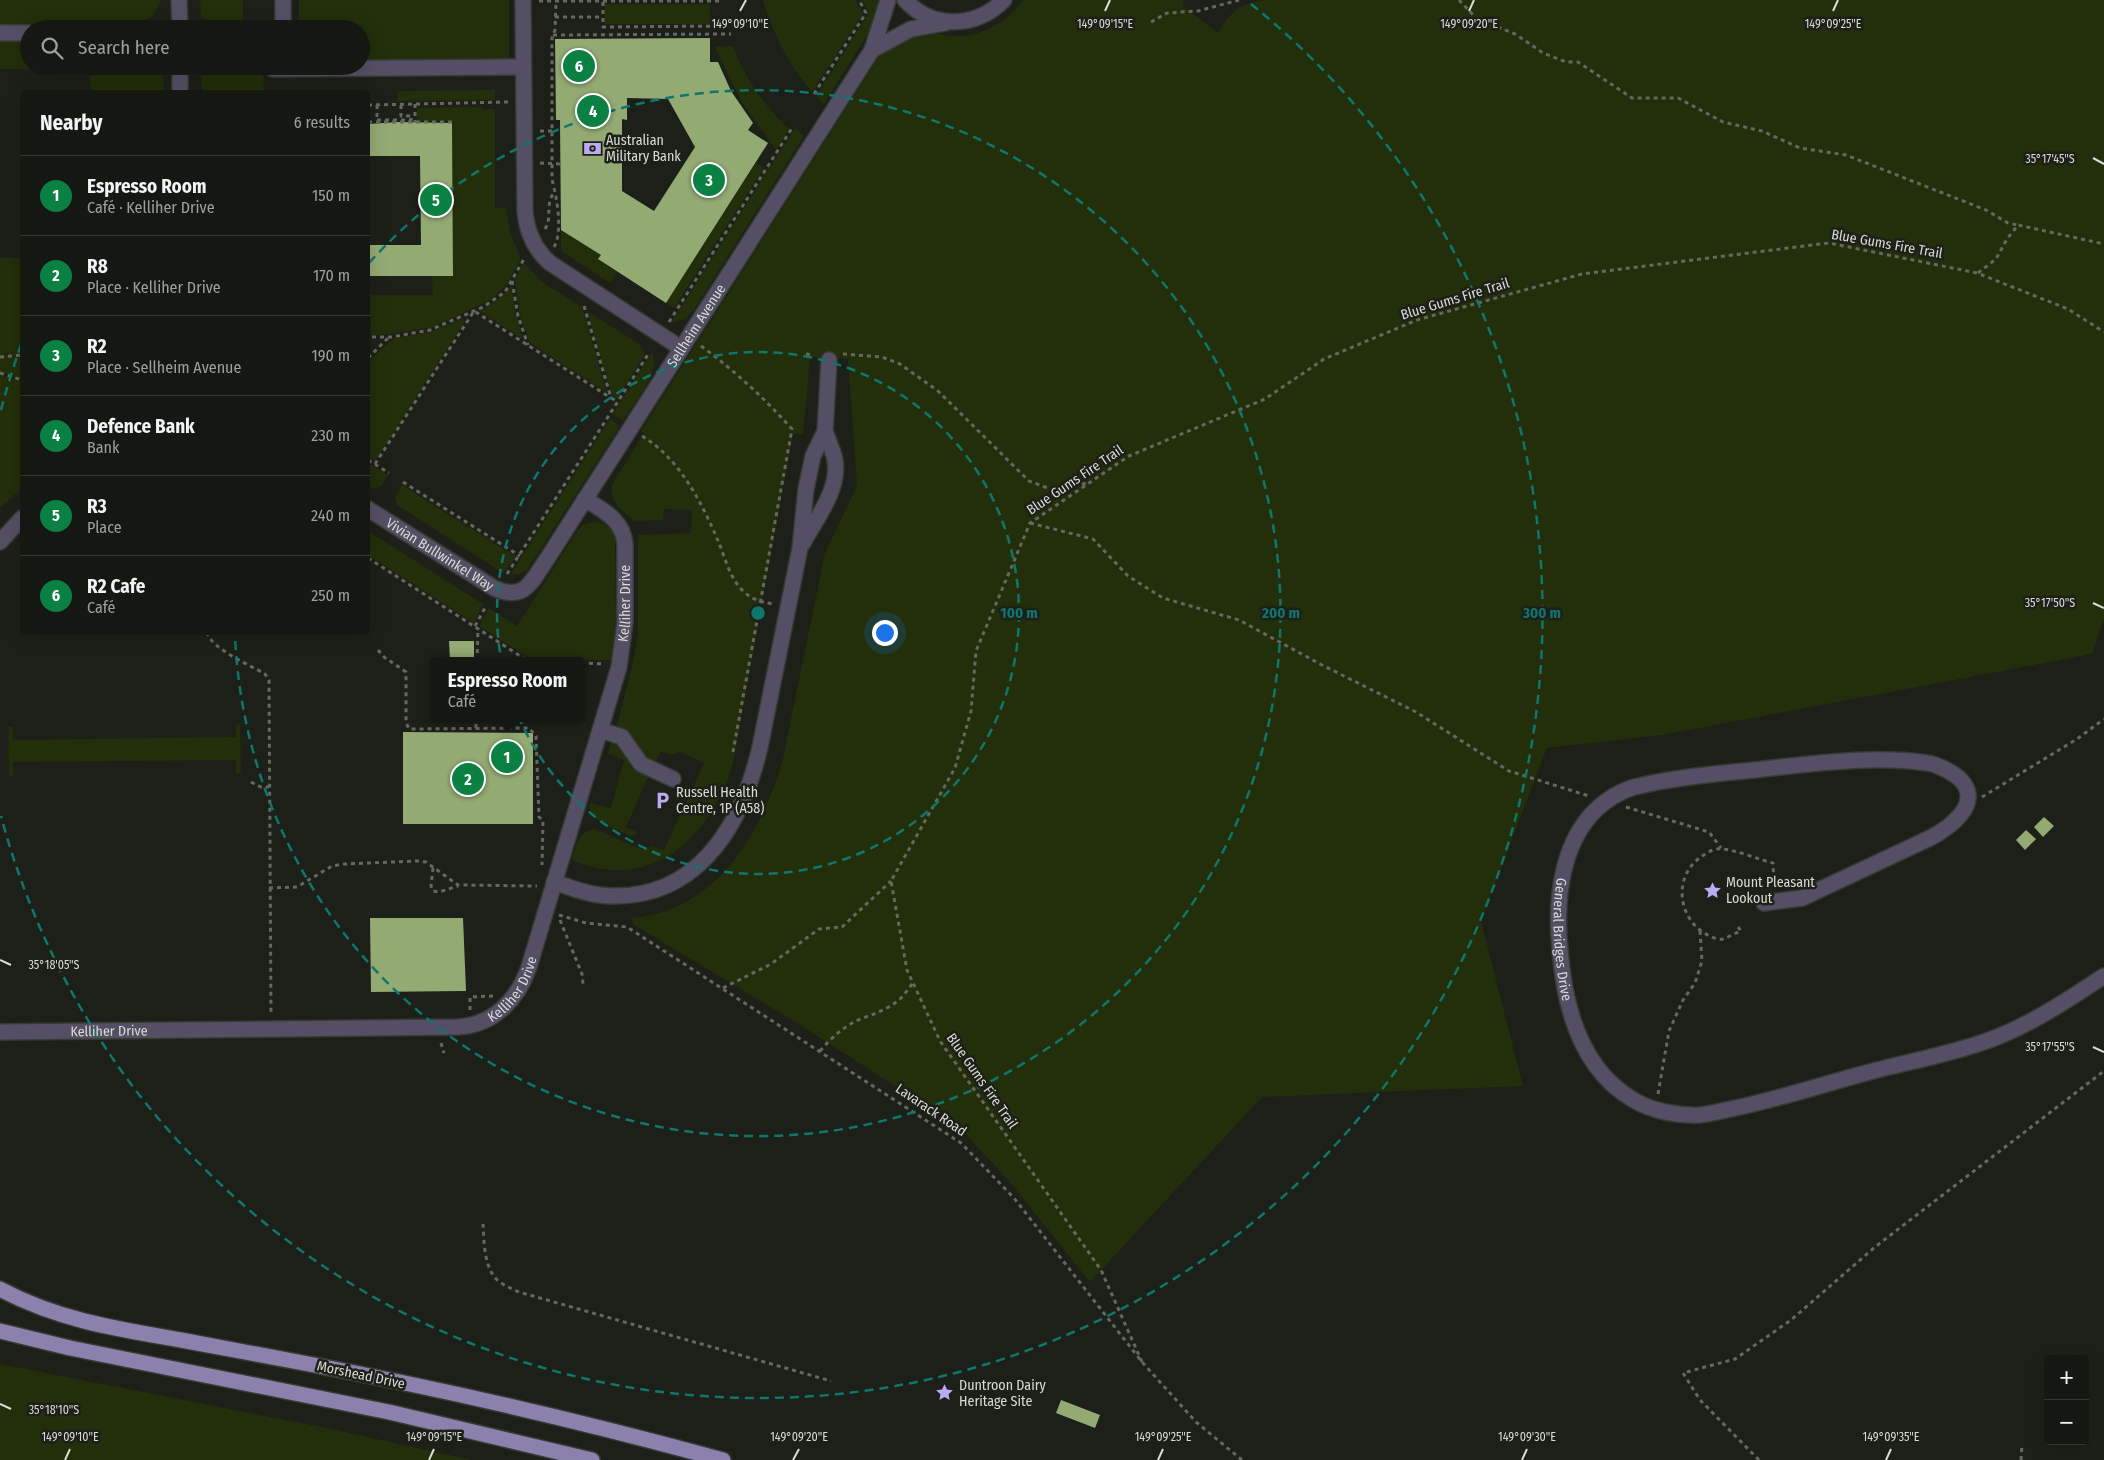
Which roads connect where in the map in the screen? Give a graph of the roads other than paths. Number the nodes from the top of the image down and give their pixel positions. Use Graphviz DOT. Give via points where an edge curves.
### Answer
graph roads {
  1 [pos="179,0"];
  2 [pos="283,0"];
  3 [pos="523,0"];
  4 [pos="888,0"];
  5 [pos="906,0"];
  6 [pos="1004,0"];
  7 [pos="180,20"];
  8 [pos="283,20"];
  9 [pos="952,22"];
  10 [pos="0,33"];
  11 [pos="20,33"];
  12 [pos="872,50"];
  13 [pos="524,67"];
  14 [pos="370,68"];
  15 [pos="180,75"];
  16 [pos="180,90"];
  17 [pos="685,342"];
  18 [pos="828,357"];
  19 [pos="825,431"];
  20 [pos="585,499"];
  21 [pos="370,510"];
  22 [pos="20,520"];
  23 [pos="0,542"];
  24 [pos="800,548"];
  25 [pos="514,593"];
  26 [pos="600,730"];
  27 [pos="673,780"];
  28 [pos="548,882"];
  29 [pos="1769,902"];
  30 [pos="2104,976"];
  31 [pos="0,1032"];
  32 [pos="0,1289"];
  33 [pos="0,1331"];
  34 [pos="592,1460"];
  35 [pos="723,1460"];
  1 -- 7 [label="street"];
  2 -- 8 [label="street"];
  3 -- 13 [label="street"];
  4 -- 12 [label="street, Sellheim Avenue"];
  5 -- 9 [label="street" via="933,19"];
  6 -- 9 [label="street, Sellheim Avenue" via="982,17"];
  9 -- 12 [label="street, Sellheim Avenue" via="911,29"];
  10 -- 11 [label="street"];
  12 -- 17 [label="street, Sellheim Avenue"];
  13 -- 14 [label="street"];
  13 -- 17 [label="street" via="525,212 533,242 550,263"];
  15 -- 16 [label="street"];
  17 -- 20 [label="street, Sellheim Avenue"];
  18 -- 19 [label="street"];
  19 -- 24 [label="street" via="812,460 803,506"];
  19 -- 24 [label="street" via="835,459 834,479"];
  20 -- 25 [label="street, Sellheim Avenue" via="529,585 524,591"];
  20 -- 26 [label="street, Kelliher Drive" via="616,521 623,531 625,544 623,643"];
  21 -- 25 [label="street, Vivian Bullwinkel Way" via="480,581 497,590"];
  22 -- 23 [label="street"];
  24 -- 28 [label="street" via="753,777 740,809 720,842 682,877 649,892 600,895"];
  26 -- 27 [label="street" via="622,737 641,764"];
  26 -- 28 [label="street, Kelliher Drive"];
  28 -- 31 [label="street, Kelliher Drive" via="552,913 520,990 502,1009 466,1026"];
  29 -- 30 [label="street, General Bridges Drive" via="1802,898 1926,841 1949,827 1967,806 1968,791 1960,778 1931,763 1880,760 1812,763 1691,777 1636,786 1606,801 1588,817 1573,839 1563,874 1557,921 1562,977 1573,1024 1598,1072 1632,1100 1672,1114 1701,1115 1759,1104 1994,1039 2052,1010"];
  32 -- 35 [label="main road, Morshead Drive" via="36,1307 104,1326 361,1374"];
  33 -- 34 [label="main road" via="389,1412"];
}
